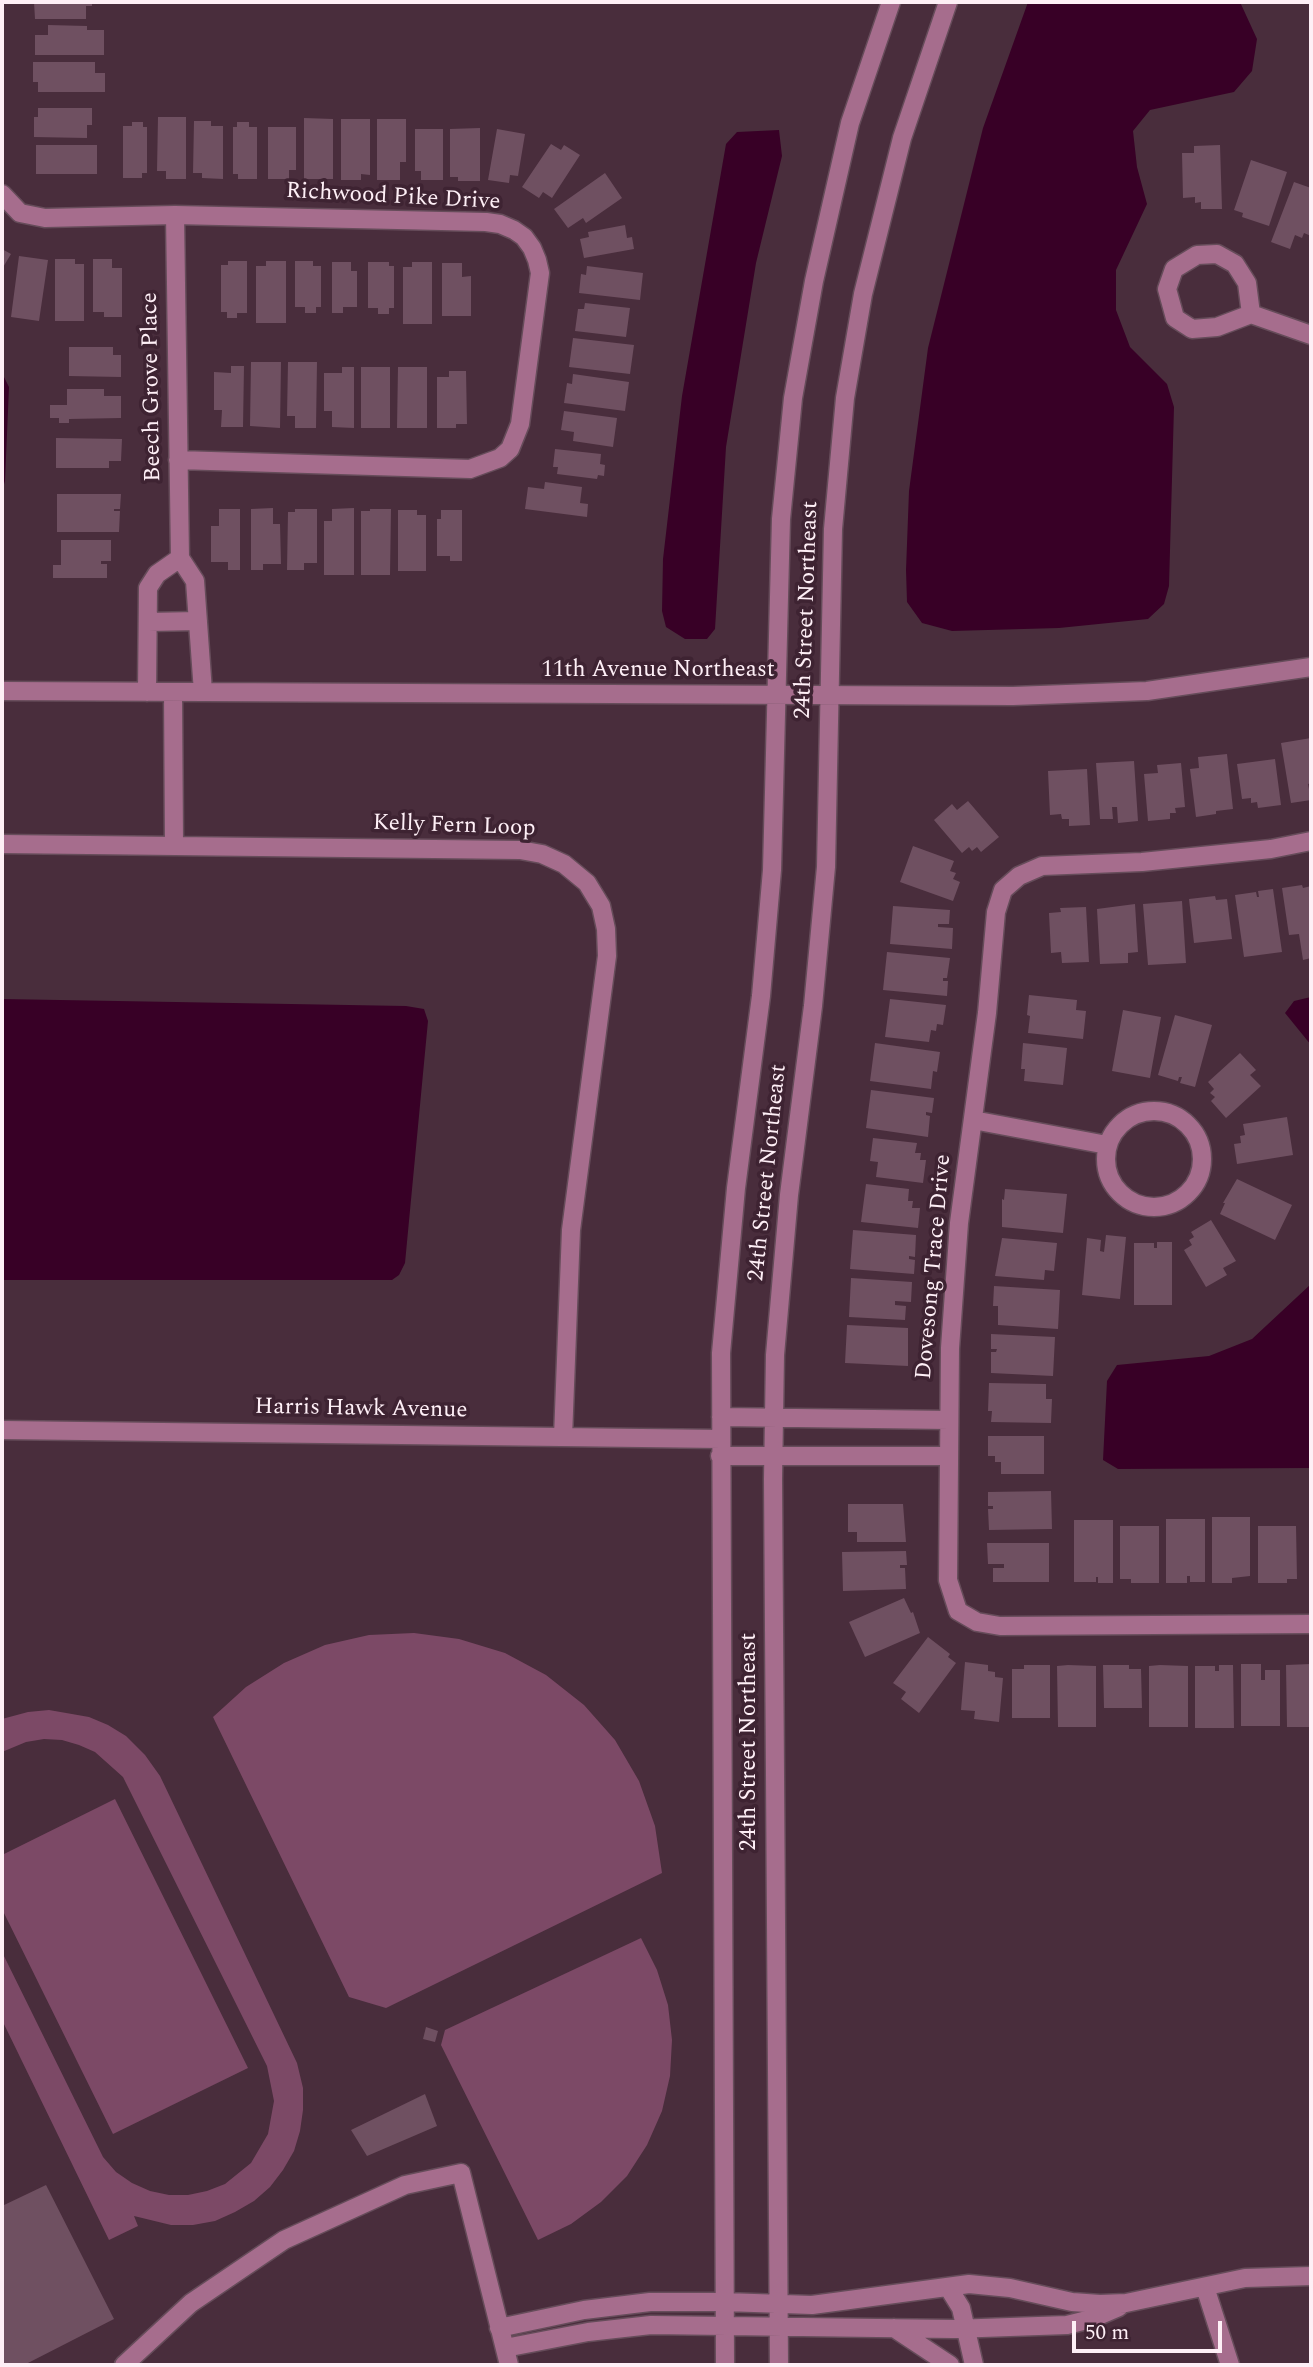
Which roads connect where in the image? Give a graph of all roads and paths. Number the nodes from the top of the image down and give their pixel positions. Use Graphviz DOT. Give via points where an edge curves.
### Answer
graph roads {
  1 [pos="891,2"];
  2 [pos="948,2"];
  3 [pos="2,194"];
  4 [pos="176,215"];
  5 [pos="1251,314"];
  6 [pos="1311,335"];
  7 [pos="178,460"];
  8 [pos="180,558"];
  9 [pos="198,621"];
  10 [pos="148,622"];
  11 [pos="1311,667"];
  12 [pos="2,691"];
  13 [pos="147,692"];
  14 [pos="173,692"];
  15 [pos="203,692"];
  16 [pos="777,696"];
  17 [pos="828,696"];
  18 [pos="1311,841"];
  19 [pos="2,844"];
  20 [pos="174,845"];
  21 [pos="973,1120"];
  22 [pos="1107,1145"];
  23 [pos="720,1417"];
  24 [pos="774,1418"];
  25 [pos="949,1420"];
  26 [pos="2,1430"];
  27 [pos="563,1437"];
  28 [pos="720,1447"];
  29 [pos="774,1455"];
  30 [pos="949,1455"];
  31 [pos="1311,1624"];
  32 [pos="1311,2276"];
  33 [pos="948,2287"];
  34 [pos="1205,2287"];
  35 [pos="725,2302"];
  36 [pos="1126,2303"];
  37 [pos="779,2305"];
  38 [pos="779,2325"];
  39 [pos="725,2326"];
  40 [pos="499,2328"];
  41 [pos="894,2328"];
  42 [pos="965,2328"];
  43 [pos="507,2357"];
  44 [pos="124,2365"];
  45 [pos="725,2365"];
  46 [pos="779,2365"];
  47 [pos="950,2365"];
  48 [pos="974,2365"];
  49 [pos="1230,2365"];
  1 -- 16 [label="street, 24th Street Northeast" via="850,123 793,398 781,519"];
  2 -- 17 [label="street, 24th Street Northeast" via="902,138 845,398 833,529"];
  3 -- 4 [label="street, Richwood Pike Drive" via="20,213 45,218"];
  4 -- 7 [label="street, Beech Grove Place"];
  4 -- 7 [label="street, Richwood Pike Drive" via="500,224 524,237 540,273 520,424 510,449 500,458 470,469"];
  5 -- 5 [label="street" via="1217,327 1192,328 1175,318 1167,289 1174,269 1197,254 1217,254 1235,264 1247,283"];
  5 -- 6 [label="street"];
  7 -- 8 [label="street, Beech Grove Place"];
  8 -- 9 [label="street, Beech Grove Place" via="195,581"];
  8 -- 10 [label="street" via="157,574 148,588"];
  9 -- 10 [label="street"];
  9 -- 15 [label="street, Beech Grove Place"];
  10 -- 13 [label="street"];
  11 -- 17 [label="street, 11th Avenue Northeast" via="1147,691"];
  12 -- 13 [label="street, 11th Avenue Northeast"];
  13 -- 14 [label="street, 11th Avenue Northeast"];
  14 -- 15 [label="street, 11th Avenue Northeast"];
  14 -- 20 [label="street"];
  15 -- 16 [label="street, 11th Avenue Northeast"];
  16 -- 17 [label="street, 11th Avenue Northeast"];
  16 -- 23 [label="street, 24th Street Northeast" via="772,870 736,1188"];
  17 -- 24 [label="street, 24th Street Northeast" via="826,867 789,1195"];
  18 -- 21 [label="street, Dovesong Trace Drive" via="1142,862 1042,866 1019,876 1003,890 996,912"];
  19 -- 20 [label="street, Kelly Fern Loop"];
  20 -- 27 [label="street, Kelly Fern Loop" via="520,850 564,864 587,883 601,906 607,956 571,1230"];
  21 -- 22 [label="street"];
  21 -- 25 [label="street, Dovesong Trace Drive" via="959,1223"];
  22 -- 22 [label="street" via="1105,1161 1116,1190 1143,1206 1159,1208 1188,1194 1202,1166 1196,1135 1172,1114 1140,1112 1126,1119"];
  23 -- 24 [label="street"];
  23 -- 28 [label="street, 24th Street Northeast"];
  24 -- 25 [label="street"];
  24 -- 29 [label="street, 24th Street Northeast"];
  25 -- 30 [label="street, Dovesong Trace Drive"];
  26 -- 27 [label="street, Harris Hawk Avenue"];
  27 -- 28 [label="street, Harris Hawk Avenue"];
  28 -- 29 [label="street, Harris Hawk Avenue"];
  28 -- 35 [label="street, 24th Street Northeast"];
  29 -- 30 [label="street, Harris Hawk Avenue"];
  29 -- 37 [label="street, 24th Street Northeast"];
  30 -- 31 [label="street, Dovesong Trace Drive" via="948,1580 958,1611 978,1622 1000,1626"];
  32 -- 34 [label="street" via="1245,2278"];
  33 -- 36 [label="street" via="983,2285 1072,2302"];
  33 -- 37 [label="street"];
  33 -- 42 [label="street" via="961,2308"];
  34 -- 36 [label="street"];
  34 -- 49 [label="street"];
  35 -- 37 [label="street"];
  35 -- 39 [label="street, 24th Street Northeast"];
  35 -- 40 [label="street" via="650,2302"];
  36 -- 42 [label="street" via="1067,2325"];
  37 -- 38 [label="street, 24th Street Northeast"];
  38 -- 39 [label="street"];
  38 -- 41 [label="street"];
  38 -- 46 [label="street, 24th Street Northeast"];
  39 -- 43 [label="street" via="651,2325 589,2332"];
  39 -- 45 [label="street, 24th Street Northeast"];
  40 -- 43 [label="street"];
  40 -- 44 [label="street" via="461,2173 405,2185 284,2240 191,2303"];
  41 -- 42 [label="street"];
  41 -- 47 [label="street"];
  42 -- 48 [label="street"];
}
